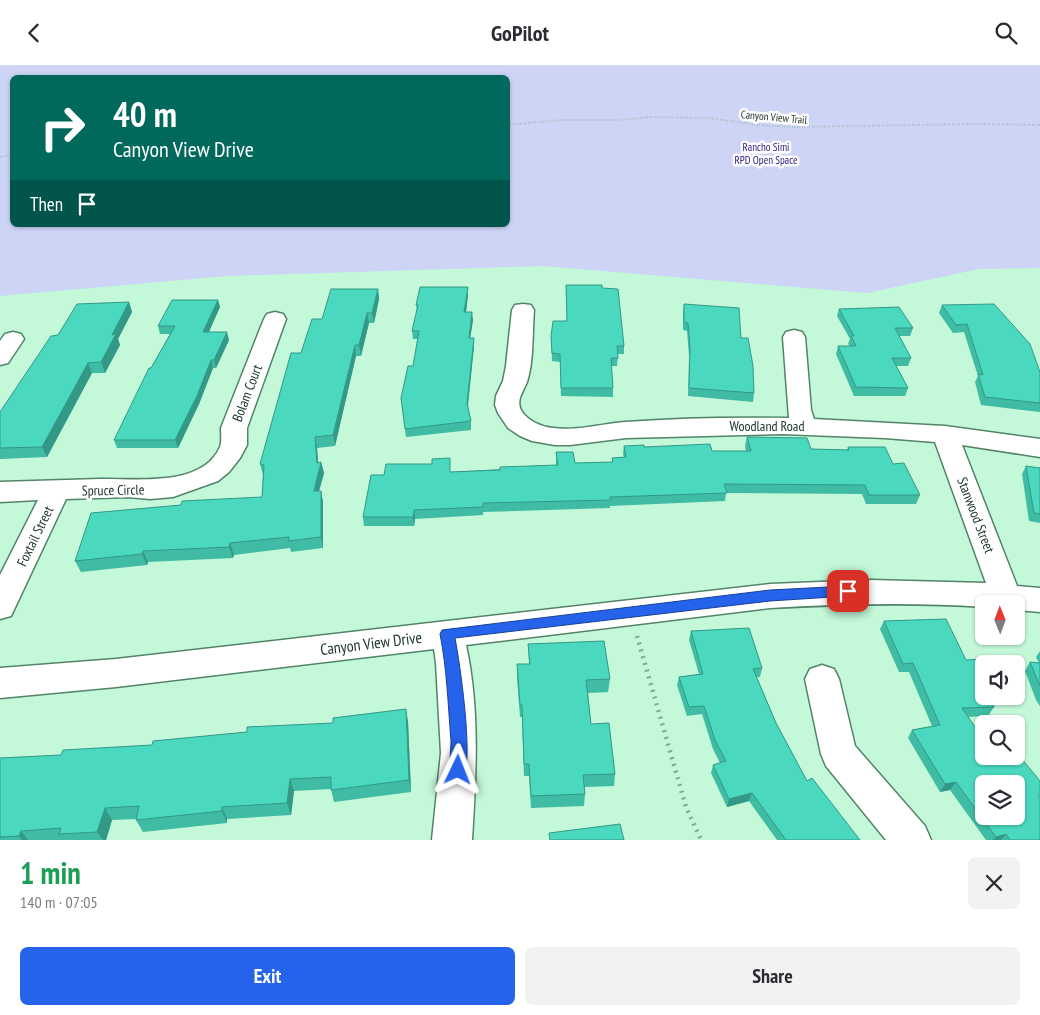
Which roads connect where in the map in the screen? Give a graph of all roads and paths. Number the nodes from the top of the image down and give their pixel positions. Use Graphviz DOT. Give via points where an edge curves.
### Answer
graph roads {
  1 [pos="510,125"];
  2 [pos="1040,125"];
  3 [pos="523,310"];
  4 [pos="275,319"];
  5 [pos="794,337"];
  6 [pos="13,339"];
  7 [pos="0,358"];
  8 [pos="803,425"];
  9 [pos="945,434"];
  10 [pos="1040,448"];
  11 [pos="220,466"];
  12 [pos="56,491"];
  13 [pos="0,492"];
  14 [pos="975,595"];
  15 [pos="1005,595"];
  16 [pos="1025,599"];
  17 [pos="1040,600"];
  18 [pos="0,607"];
  19 [pos="630,612"];
  20 [pos="447,634"];
  21 [pos="822,679"];
  22 [pos="0,683"];
  23 [pos="452,840"];
  24 [pos="701,840"];
  25 [pos="911,840"];
  1 -- 2 [label="path, Canyon View Trail" via="651,117 709,118 793,127"];
  3 -- 8 [label="street, Woodland Road" via="515,381 507,396 507,405 517,422 540,434 577,437 602,432 692,427"];
  4 -- 11 [label="street, Bolam Court" via="234,428 234,445"];
  5 -- 8 [label="street"];
  6 -- 7 [label="street"];
  8 -- 9 [label="street, Woodland Road"];
  9 -- 10 [label="street, Woodland Road"];
  9 -- 15 [label="street, Stanwood Street"];
  11 -- 12 [label="street, Spruce Circle" via="208,475 174,488"];
  12 -- 13 [label="street, Spruce Circle"];
  12 -- 18 [label="street, Foxtail Street"];
  14 -- 19 [label="street, Canyon View Drive" via="848,591 770,596"];
  16 -- 17 [label="street, Canyon View Drive"];
  19 -- 20 [label="street, Canyon View Drive"];
  19 -- 24 [label="path" via="686,807"];
  20 -- 22 [label="street, Canyon View Drive" via="116,673"];
  20 -- 23 [label="street" via="453,663 459,753"];
  21 -- 25 [label="street" via="839,754"];
}
